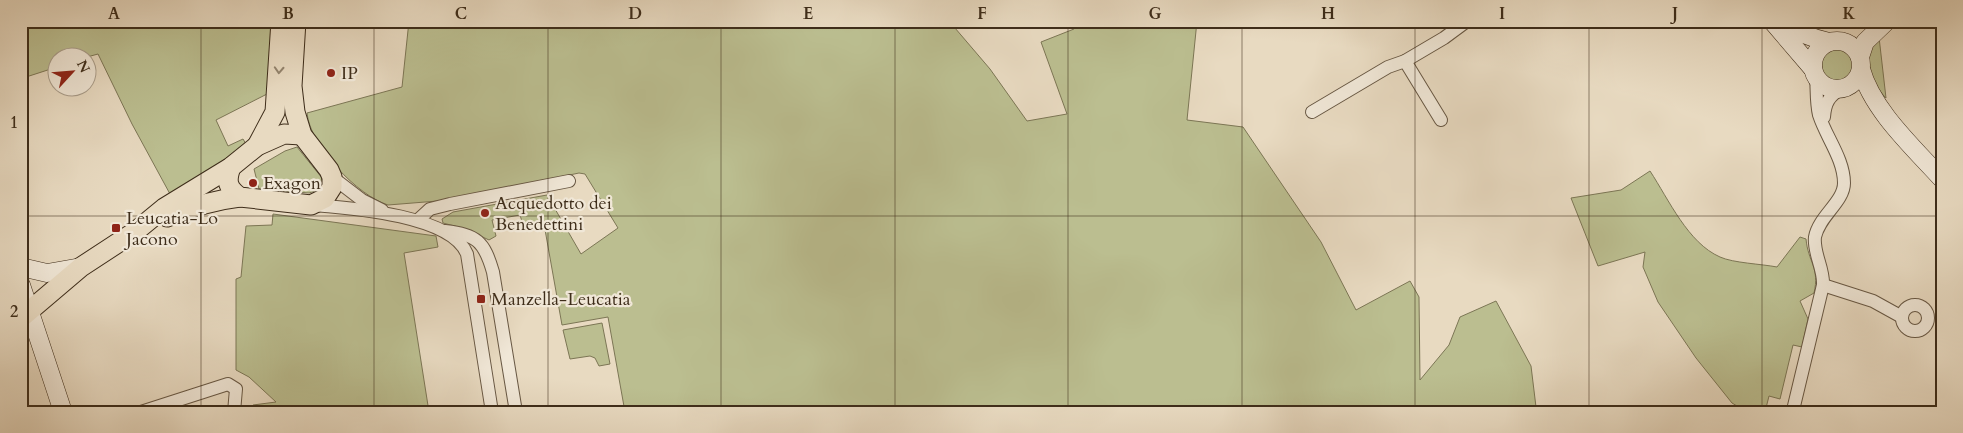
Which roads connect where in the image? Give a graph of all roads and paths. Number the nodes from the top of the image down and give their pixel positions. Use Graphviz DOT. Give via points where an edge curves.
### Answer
graph roads {
  1 [pos="281,21"];
  2 [pos="296,21"];
  3 [pos="1467,21"];
  4 [pos="1772,21"];
  5 [pos="1781,21"];
  6 [pos="1876,21"];
  7 [pos="1887,21"];
  8 [pos="1834,41"];
  9 [pos="1405,61"];
  10 [pos="1861,63"];
  11 [pos="1815,72"];
  12 [pos="1842,89"];
  13 [pos="1312,112"];
  14 [pos="1888,119"];
  15 [pos="1441,120"];
  16 [pos="1825,130"];
  17 [pos="302,135"];
  18 [pos="258,146"];
  19 [pos="231,167"];
  20 [pos="332,177"];
  21 [pos="1942,179"];
  22 [pos="568,181"];
  23 [pos="240,197"];
  24 [pos="311,205"];
  25 [pos="394,216"];
  26 [pos="418,220"];
  27 [pos="443,230"];
  28 [pos="136,231"];
  29 [pos="467,254"];
  30 [pos="489,259"];
  31 [pos="81,266"];
  32 [pos="21,267"];
  33 [pos="21,284"];
  34 [pos="1823,285"];
  35 [pos="26,314"];
  36 [pos="1902,317"];
  37 [pos="1794,406"];
  38 [pos="159,409"];
  39 [pos="63,412"];
  40 [pos="141,412"];
  41 [pos="234,412"];
  42 [pos="492,412"];
  43 [pos="516,412"];
  1 -- 18 [label="main road, one-way" via="275,112"];
  2 -- 17 [label="main road" via="292,86"];
  3 -- 9 [label="street"];
  4 -- 11 [label="main road"];
  5 -- 8 [label="main road" via="1814,38"];
  6 -- 8 [label="main road"];
  7 -- 10 [label="main road" via="1865,42"];
  8 -- 10 [label="main road" via="1852,46"];
  8 -- 11 [label="main road" via="1823,45 1815,56"];
  9 -- 13 [label="street" via="1388,67"];
  9 -- 15 [label="street"];
  10 -- 12 [label="main road" via="1855,81"];
  10 -- 14 [label="main road" via="1869,90"];
  11 -- 12 [label="main road" via="1826,86"];
  11 -- 16 [label="street" via="1819,113"];
  12 -- 14 [label="main road" via="1857,94"];
  12 -- 16 [label="street" via="1826,103"];
  14 -- 21 [label="main road"];
  16 -- 34 [label="street" via="1844,184 1842,193 1818,225 1815,237"];
  17 -- 18 [label="main road" via="284,134"];
  17 -- 20 [label="main road"];
  18 -- 19 [label="main road"];
  19 -- 23 [label="main road" via="228,185"];
  19 -- 28 [label="main road" via="164,208"];
  20 -- 24 [label="main road" via="329,193"];
  20 -- 25 [label="street" via="362,200"];
  22 -- 26 [label="street" via="430,209"];
  23 -- 24 [label="main road"];
  23 -- 28 [label="main road" via="192,207"];
  24 -- 25 [label="street"];
  25 -- 26 [label="street"];
  26 -- 27 [label="street"];
  27 -- 29 [label="street" via="459,242"];
  27 -- 30 [label="street" via="474,237"];
  28 -- 31 [label="main road"];
  29 -- 30 [label="street" via="476,253"];
  29 -- 42 [label="street"];
  30 -- 43 [label="street"];
  31 -- 32 [label="main road" via="47,273"];
  31 -- 35 [label="main road"];
  33 -- 35 [label="main road"];
  34 -- 36 [label="street" via="1873,301"];
  34 -- 37 [label="street"];
  35 -- 39 [label="main road"];
  38 -- 40 [label="street"];
  38 -- 41 [label="street" via="228,384 236,389"];
}
